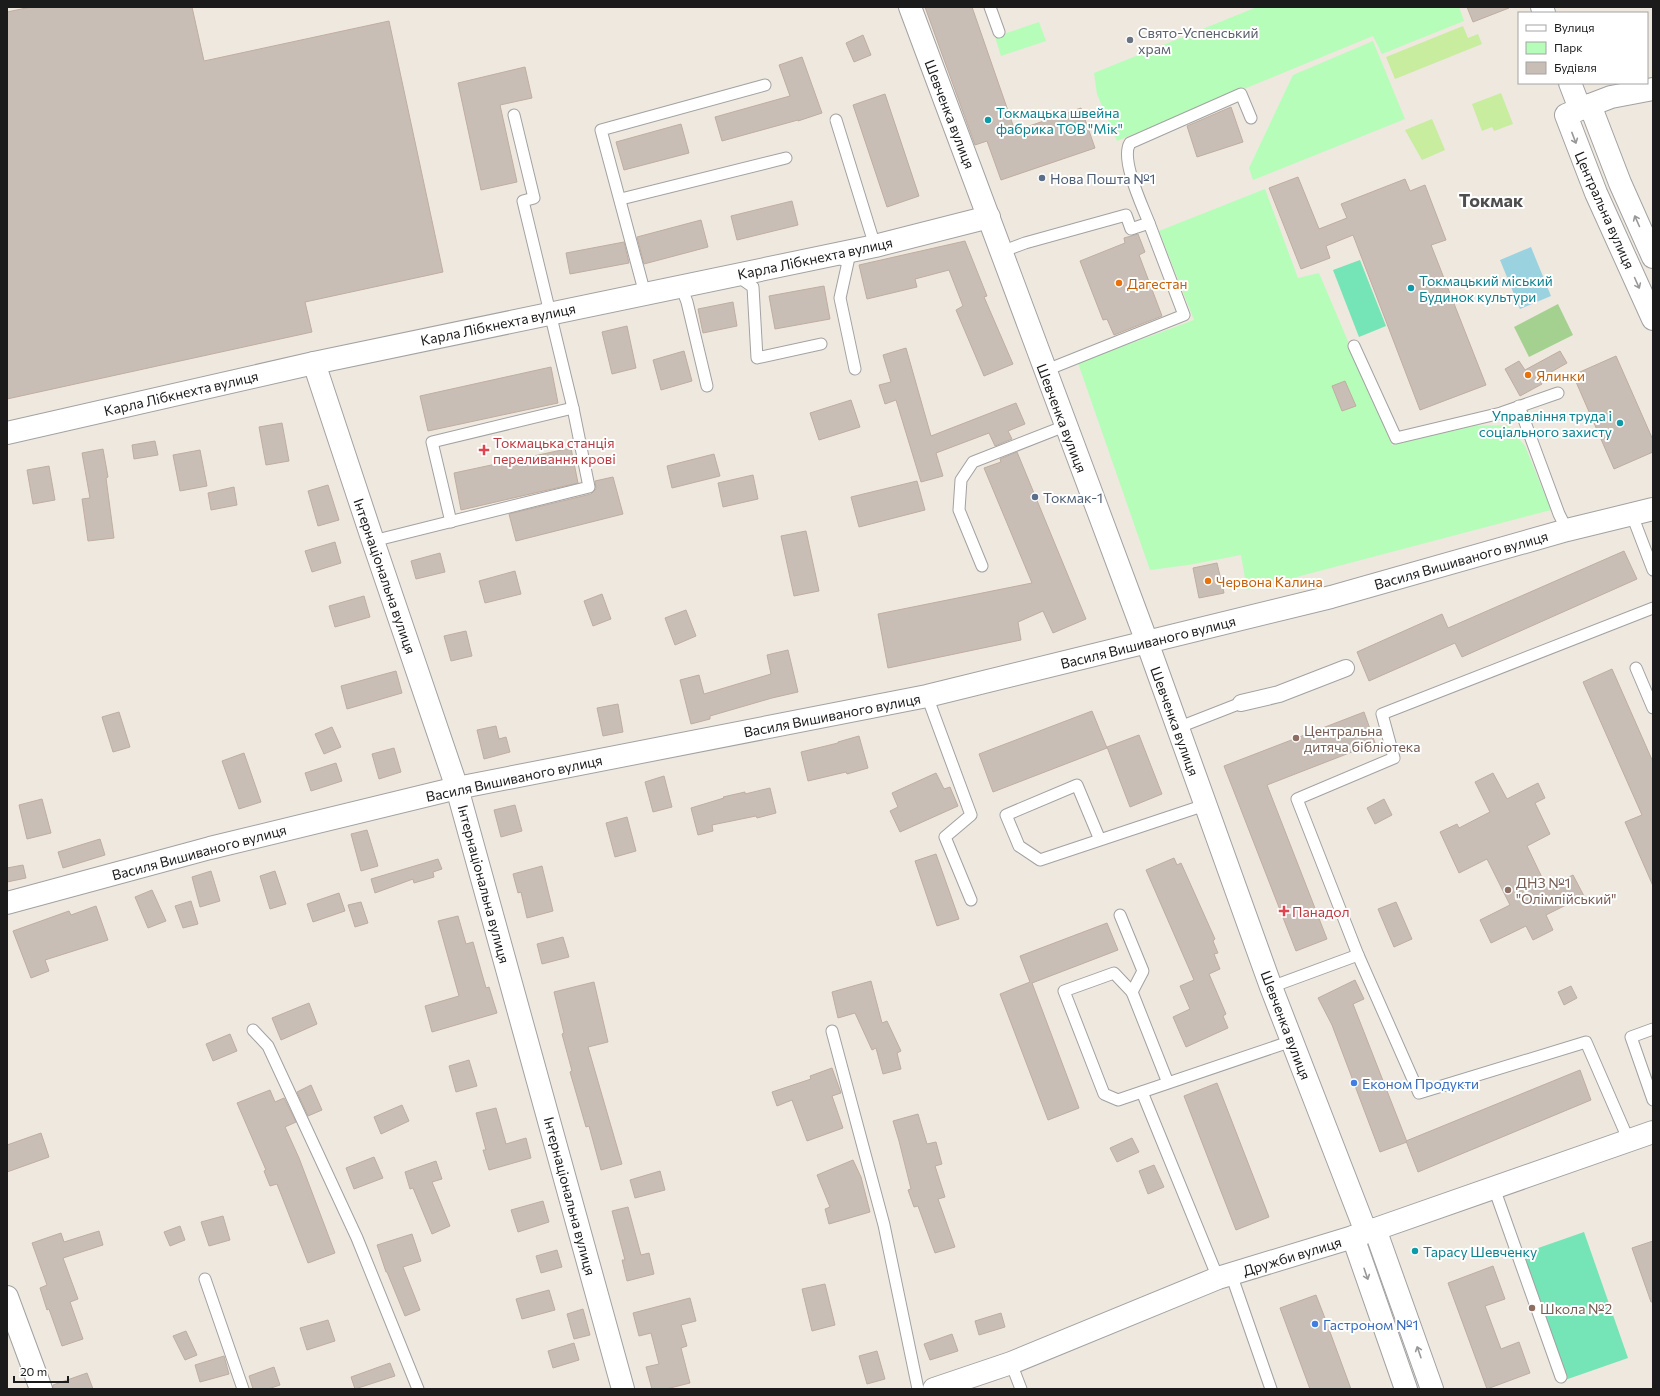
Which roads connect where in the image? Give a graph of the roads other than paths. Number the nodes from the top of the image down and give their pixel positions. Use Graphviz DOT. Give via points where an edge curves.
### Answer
graph roads {
  1 [pos="910,7"];
  2 [pos="990,7"];
  3 [pos="999,32"];
  4 [pos="1571,84"];
  5 [pos="765,85"];
  6 [pos="1653,89"];
  7 [pos="1585,107"];
  8 [pos="514,115"];
  9 [pos="1251,118"];
  10 [pos="836,120"];
  11 [pos="786,158"];
  12 [pos="621,199"];
  13 [pos="989,217"];
  14 [pos="1148,223"];
  15 [pos="875,246"];
  16 [pos="1001,252"];
  17 [pos="832,255"];
  18 [pos="1653,256"];
  19 [pos="736,275"];
  20 [pos="682,286"];
  21 [pos="645,294"];
  22 [pos="551,314"];
  23 [pos="1653,319"];
  24 [pos="821,344"];
  25 [pos="1354,346"];
  26 [pos="314,363"];
  27 [pos="855,369"];
  28 [pos="1044,371"];
  29 [pos="706,386"];
  30 [pos="1558,393"];
  31 [pos="1519,406"];
  32 [pos="573,408"];
  33 [pos="1065,426"];
  34 [pos="7,433"];
  35 [pos="1653,510"];
  36 [pos="1632,515"];
  37 [pos="451,522"];
  38 [pos="1567,530"];
  39 [pos="373,541"];
  40 [pos="982,566"];
  41 [pos="1653,570"];
  42 [pos="1653,608"];
  43 [pos="1147,642"];
  44 [pos="1346,668"];
  45 [pos="1636,668"];
  46 [pos="928,696"];
  47 [pos="1241,703"];
  48 [pos="1653,708"];
  49 [pos="1177,728"];
  50 [pos="457,788"];
  51 [pos="1205,805"];
  52 [pos="1100,840"];
  53 [pos="971,900"];
  54 [pos="7,903"];
  55 [pos="1120,915"];
  56 [pos="1358,955"];
  57 [pos="1271,987"];
  58 [pos="1132,992"];
  59 [pos="1653,1029"];
  60 [pos="253,1030"];
  61 [pos="832,1031"];
  62 [pos="1292,1041"];
  63 [pos="1168,1084"];
  64 [pos="1142,1092"];
  65 [pos="1653,1100"];
  66 [pos="1653,1132"];
  67 [pos="1628,1141"];
  68 [pos="1494,1188"];
  69 [pos="1365,1233"];
  70 [pos="1225,1276"];
  71 [pos="205,1280"];
  72 [pos="7,1297"];
  73 [pos="1011,1363"];
  74 [pos="1561,1378"];
  75 [pos="41,1389"];
  76 [pos="243,1389"];
  77 [pos="418,1389"];
  78 [pos="623,1389"];
  79 [pos="918,1389"];
  80 [pos="934,1389"];
  81 [pos="1022,1389"];
  82 [pos="1272,1389"];
  83 [pos="1406,1389"];
  84 [pos="1432,1389"];
  1 -- 13 [label="street, Шевченка вулиця"];
  2 -- 3 [label="lane"];
  4 -- 7 [label="street, Центральна вулиця"];
  5 -- 12 [label="lane" via="601,130"];
  6 -- 7 [label="street" via="1611,97"];
  18 -- 7 [label="street, Центральна вулиця, one-way"];
  7 -- 23 [label="street, Центральна вулиця, one-way" via="1566,115 1572,134"];
  8 -- 22 [label="lane" via="534,198 523,201"];
  9 -- 14 [label="lane" via="1241,94 1130,143 1127,162"];
  10 -- 15 [label="lane"];
  11 -- 12 [label="lane"];
  12 -- 21 [label="lane"];
  13 -- 15 [label="street, Карла Лібкнехта вулиця"];
  13 -- 16 [label="street, Шевченка вулиця"];
  14 -- 16 [label="lane" via="1131,229 1126,215"];
  14 -- 28 [label="lane" via="1184,315"];
  15 -- 17 [label="street, Карла Лібкнехта вулиця"];
  16 -- 28 [label="street, Шевченка вулиця"];
  17 -- 19 [label="street, Карла Лібкнехта вулиця"];
  17 -- 27 [label="lane" via="848,262 840,298"];
  19 -- 20 [label="street, Карла Лібкнехта вулиця"];
  19 -- 24 [label="lane" via="753,287 757,358"];
  20 -- 21 [label="street, Карла Лібкнехта вулиця"];
  20 -- 29 [label="lane"];
  21 -- 22 [label="street, Карла Лібкнехта вулиця"];
  22 -- 26 [label="street, Карла Лібкнехта вулиця"];
  22 -- 32 [label="lane"];
  25 -- 31 [label="lane" via="1396,438 1494,415"];
  26 -- 34 [label="street, Карла Лібкнехта вулиця"];
  26 -- 39 [label="street, Інтернаціональна вулиця"];
  28 -- 33 [label="street, Шевченка вулиця"];
  30 -- 31 [label="lane"];
  31 -- 38 [label="lane"];
  32 -- 37 [label="lane" via="589,487"];
  32 -- 37 [label="lane" via="432,442"];
  33 -- 40 [label="lane" via="973,462 961,480 959,510"];
  33 -- 43 [label="street, Шевченка вулиця"];
  35 -- 36 [label="street, Василя Вишиваного вулиця"];
  36 -- 38 [label="street, Василя Вишиваного вулиця"];
  36 -- 41 [label="lane"];
  37 -- 39 [label="lane"];
  38 -- 43 [label="street, Василя Вишиваного вулиця" via="1331,597"];
  39 -- 50 [label="street, Інтернаціональна вулиця"];
  42 -- 56 [label="lane" via="1382,714 1394,758 1297,799"];
  43 -- 46 [label="street, Василя Вишиваного вулиця"];
  43 -- 49 [label="street, Шевченка вулиця"];
  44 -- 47 [label="street" via="1279,694"];
  45 -- 48 [label="lane"];
  46 -- 50 [label="street, Василя Вишиваного вулиця"];
  46 -- 53 [label="lane" via="971,815 945,837"];
  47 -- 49 [label="lane"];
  49 -- 51 [label="street, Шевченка вулиця"];
  50 -- 54 [label="street, Василя Вишиваного вулиця" via="210,848"];
  50 -- 78 [label="street, Інтернаціональна вулиця"];
  51 -- 52 [label="lane"];
  51 -- 57 [label="street, Шевченка вулиця"];
  52 -- 52 [label="lane" via="1040,860 1019,846 1006,815 1077,785"];
  55 -- 58 [label="lane" via="1143,971"];
  56 -- 57 [label="lane"];
  56 -- 67 [label="lane" via="1419,1093 1586,1042"];
  57 -- 62 [label="street, Шевченка вулиця"];
  58 -- 63 [label="lane"];
  58 -- 64 [label="lane" via="1114,973 1064,991 1104,1094 1118,1100"];
  59 -- 65 [label="lane" via="1631,1037"];
  60 -- 77 [label="lane" via="268,1046 357,1238"];
  61 -- 79 [label="lane" via="884,1225"];
  62 -- 63 [label="lane"];
  62 -- 69 [label="street, Шевченка вулиця"];
  63 -- 64 [label="lane"];
  64 -- 70 [label="lane"];
  66 -- 67 [label="street, Дружби вулиця"];
  67 -- 68 [label="street, Дружби вулиця"];
  68 -- 69 [label="street, Дружби вулиця"];
  68 -- 74 [label="lane"];
  69 -- 70 [label="street, Дружби вулиця"];
  69 -- 83 [label="street, Шевченка вулиця, one-way"];
  84 -- 69 [label="street, Шевченка вулиця, one-way"];
  70 -- 73 [label="street, Дружби вулиця"];
  70 -- 82 [label="lane"];
  71 -- 76 [label="lane"];
  72 -- 75 [label="street"];
  73 -- 80 [label="street, Дружби вулиця"];
  73 -- 81 [label="lane"];
}
